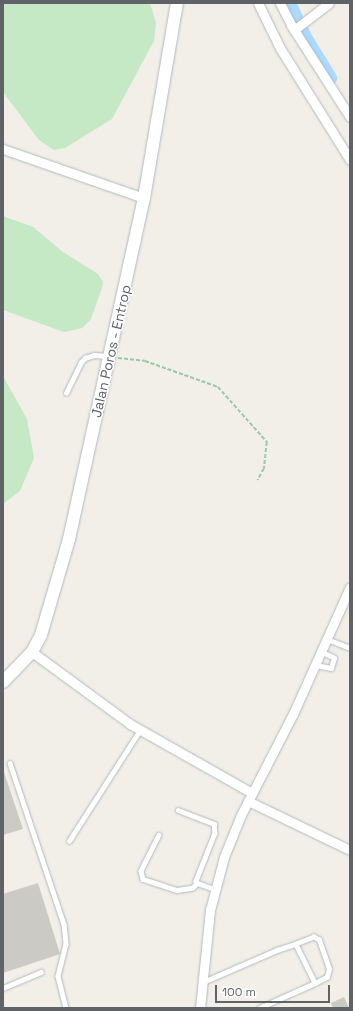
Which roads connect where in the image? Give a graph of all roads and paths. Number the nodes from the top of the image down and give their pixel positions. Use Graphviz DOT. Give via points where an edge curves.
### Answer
graph roads {
  1 [pos="177,3"];
  2 [pos="258,3"];
  3 [pos="280,3"];
  4 [pos="329,3"];
  5 [pos="294,30"];
  6 [pos="350,117"];
  7 [pos="3,149"];
  8 [pos="350,160"];
  9 [pos="144,198"];
  10 [pos="110,356"];
  11 [pos="66,393"];
  12 [pos="258,480"];
  13 [pos="350,587"];
  14 [pos="327,639"];
  15 [pos="350,648"];
  16 [pos="32,652"];
  17 [pos="321,652"];
  18 [pos="316,665"];
  19 [pos="3,682"];
  20 [pos="140,730"];
  21 [pos="10,763"];
  22 [pos="253,801"];
  23 [pos="178,810"];
  24 [pos="159,835"];
  25 [pos="69,841"];
  26 [pos="350,850"];
  27 [pos="197,883"];
  28 [pos="214,889"];
  29 [pos="296,944"];
  30 [pos="41,972"];
  31 [pos="205,981"];
  32 [pos="315,983"];
  33 [pos="3,988"];
  34 [pos="66,1008"];
  35 [pos="200,1008"];
  36 [pos="258,1008"];
  1 -- 9 [label="main road, Jalan Poros - Entrop"];
  2 -- 8 [label="street" via="280,48"];
  3 -- 5 [label="street"];
  4 -- 5 [label="street"];
  5 -- 6 [label="street"];
  7 -- 9 [label="street"];
  9 -- 10 [label="main road, Jalan Poros - Entrop"];
  10 -- 11 [label="lane" via="94,355 85,358"];
  10 -- 12 [label="path" via="145,361 218,387 267,442 264,469"];
  10 -- 16 [label="main road, Jalan Poros - Entrop" via="69,539 41,635"];
  13 -- 14 [label="street"];
  14 -- 15 [label="lane"];
  14 -- 17 [label="street"];
  16 -- 19 [label="main road, Jalan Poros - Entrop"];
  16 -- 20 [label="street"];
  17 -- 18 [label="street"];
  17 -- 18 [label="lane" via="334,658 331,668"];
  18 -- 22 [label="street"];
  20 -- 22 [label="street"];
  20 -- 25 [label="lane"];
  21 -- 34 [label="lane" via="64,924 66,944 58,976"];
  22 -- 26 [label="street"];
  22 -- 28 [label="street"];
  23 -- 27 [label="lane" via="214,824 216,828"];
  24 -- 27 [label="lane" via="141,871 143,880 178,890 192,888"];
  27 -- 28 [label="lane"];
  28 -- 31 [label="street"];
  29 -- 31 [label="lane"];
  29 -- 32 [label="lane"];
  29 -- 32 [label="lane" via="314,937 319,940 329,972 327,977"];
  30 -- 33 [label="lane"];
  31 -- 35 [label="street"];
  32 -- 36 [label="lane"];
}
